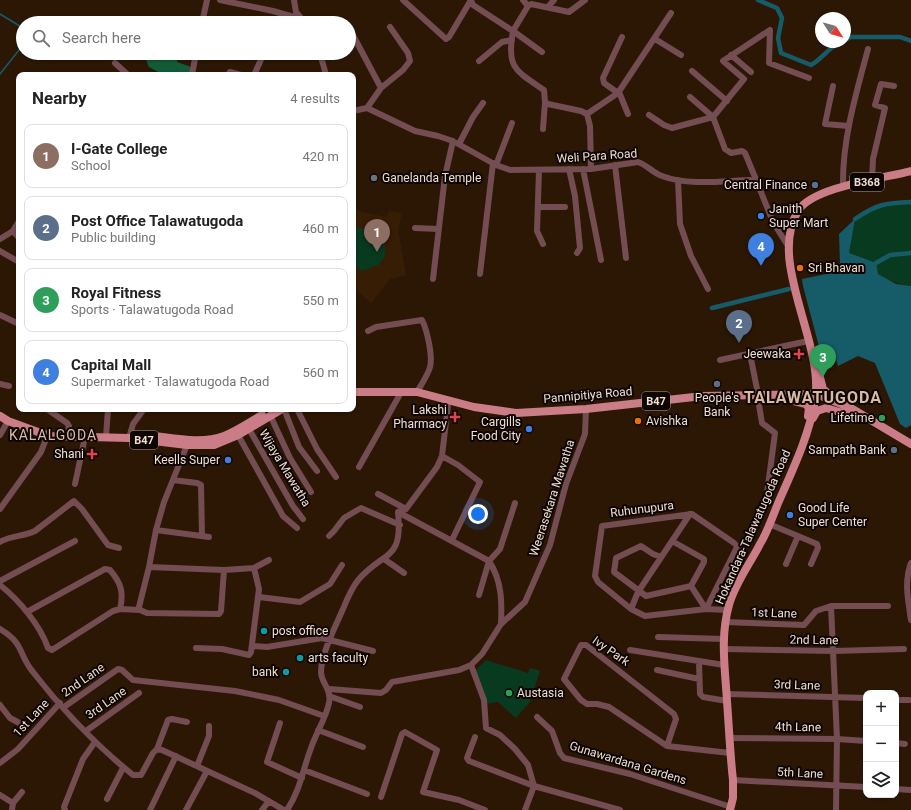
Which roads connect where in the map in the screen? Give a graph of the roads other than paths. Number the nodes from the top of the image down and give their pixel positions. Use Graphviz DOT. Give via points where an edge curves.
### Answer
graph roads {
  1 [pos="207,0"];
  2 [pos="220,0"];
  3 [pos="294,0"];
  4 [pos="404,0"];
  5 [pos="471,0"];
  6 [pos="523,0"];
  7 [pos="554,0"];
  8 [pos="585,0"];
  9 [pos="534,2"];
  10 [pos="528,6"];
  11 [pos="548,7"];
  12 [pos="671,13"];
  13 [pos="204,16"];
  14 [pos="288,16"];
  15 [pos="299,16"];
  16 [pos="390,27"];
  17 [pos="513,31"];
  18 [pos="622,37"];
  19 [pos="655,39"];
  20 [pos="512,40"];
  21 [pos="356,41"];
  22 [pos="868,49"];
  23 [pos="542,52"];
  24 [pos="681,55"];
  25 [pos="731,55"];
  26 [pos="195,60"];
  27 [pos="261,60"];
  28 [pos="322,60"];
  29 [pos="479,61"];
  30 [pos="115,63"];
  31 [pos="125,72"];
  32 [pos="193,72"];
  33 [pos="255,72"];
  34 [pos="325,72"];
  35 [pos="692,72"];
  36 [pos="750,72"];
  37 [pos="809,78"];
  38 [pos="833,86"];
  39 [pos="894,86"];
  40 [pos="381,88"];
  41 [pos="619,92"];
  42 [pos="690,97"];
  43 [pos="727,101"];
  44 [pos="545,102"];
  45 [pos="483,103"];
  46 [pos="367,108"];
  47 [pos="356,110"];
  48 [pos="586,114"];
  49 [pos="628,114"];
  50 [pos="649,115"];
  51 [pos="713,117"];
  52 [pos="512,122"];
  53 [pos="849,126"];
  54 [pos="543,129"];
  55 [pos="453,141"];
  56 [pos="459,144"];
  57 [pos="494,164"];
  58 [pos="615,165"];
  59 [pos="569,169"];
  60 [pos="583,169"];
  61 [pos="591,169"];
  62 [pos="539,170"];
  63 [pos="911,171"];
  64 [pos="678,180"];
  65 [pos="872,181"];
  66 [pos="757,182"];
  67 [pos="843,187"];
  68 [pos="538,207"];
  69 [pos="566,207"];
  70 [pos="16,226"];
  71 [pos="416,228"];
  72 [pos="438,229"];
  73 [pos="13,231"];
  74 [pos="16,234"];
  75 [pos="0,239"];
  76 [pos="543,244"];
  77 [pos="788,246"];
  78 [pos="0,251"];
  79 [pos="576,253"];
  80 [pos="626,258"];
  81 [pos="16,260"];
  82 [pos="601,260"];
  83 [pos="480,274"];
  84 [pos="433,279"];
  85 [pos="708,288"];
  86 [pos="0,315"];
  87 [pos="16,323"];
  88 [pos="368,331"];
  89 [pos="808,341"];
  90 [pos="750,354"];
  91 [pos="811,354"];
  92 [pos="720,360"];
  93 [pos="0,384"];
  94 [pos="9,386"];
  95 [pos="356,392"];
  96 [pos="417,392"];
  97 [pos="776,394"];
  98 [pos="356,396"];
  99 [pos="399,396"];
  100 [pos="758,397"];
  101 [pos="815,397"];
  102 [pos="786,399"];
  103 [pos="448,405"];
  104 [pos="844,405"];
  105 [pos="0,410"];
  106 [pos="51,412"];
  107 [pos="108,412"];
  108 [pos="142,412"];
  109 [pos="271,412"];
  110 [pos="284,412"];
  111 [pos="298,412"];
  112 [pos="586,412"];
  113 [pos="0,416"];
  114 [pos="853,416"];
  115 [pos="8,422"];
  116 [pos="249,430"];
  117 [pos="807,431"];
  118 [pos="68,432"];
  119 [pos="49,434"];
  120 [pos="0,435"];
  121 [pos="106,435"];
  122 [pos="129,436"];
  123 [pos="238,436"];
  124 [pos="85,437"];
  125 [pos="911,444"];
  126 [pos="187,445"];
  127 [pos="911,450"];
  128 [pos="442,456"];
  129 [pos="359,467"];
  130 [pos="317,471"];
  131 [pos="336,477"];
  132 [pos="173,480"];
  133 [pos="75,484"];
  134 [pos="311,492"];
  135 [pos="378,494"];
  136 [pos="766,501"];
  137 [pos="515,503"];
  138 [pos="0,509"];
  139 [pos="406,509"];
  140 [pos="398,512"];
  141 [pos="690,514"];
  142 [pos="303,519"];
  143 [pos="769,524"];
  144 [pos="400,525"];
  145 [pos="297,528"];
  146 [pos="156,530"];
  147 [pos="328,536"];
  148 [pos="798,536"];
  149 [pos="452,540"];
  150 [pos="75,541"];
  151 [pos="672,541"];
  152 [pos="0,542"];
  153 [pos="120,548"];
  154 [pos="661,557"];
  155 [pos="384,559"];
  156 [pos="269,560"];
  157 [pos="489,561"];
  158 [pos="911,563"];
  159 [pos="786,564"];
  160 [pos="811,564"];
  161 [pos="342,565"];
  162 [pos="150,567"];
  163 [pos="254,568"];
  164 [pos="224,570"];
  165 [pos="404,573"];
  166 [pos="0,581"];
  167 [pos="0,585"];
  168 [pos="690,586"];
  169 [pos="638,592"];
  170 [pos="479,595"];
  171 [pos="259,597"];
  172 [pos="831,606"];
  173 [pos="888,606"];
  174 [pos="120,609"];
  175 [pos="706,609"];
  176 [pos="140,610"];
  177 [pos="631,610"];
  178 [pos="728,610"];
  179 [pos="27,612"];
  180 [pos="911,620"];
  181 [pos="725,622"];
  182 [pos="501,624"];
  183 [pos="0,629"];
  184 [pos="658,636"];
  185 [pos="330,639"];
  186 [pos="723,639"];
  187 [pos="253,646"];
  188 [pos="196,648"];
  189 [pos="723,649"];
  190 [pos="904,649"];
  191 [pos="630,650"];
  192 [pos="373,651"];
  193 [pos="833,651"];
  194 [pos="699,662"];
  195 [pos="471,665"];
  196 [pos="724,665"];
  197 [pos="657,670"];
  198 [pos="699,679"];
  199 [pos="329,689"];
  200 [pos="139,693"];
  201 [pos="329,696"];
  202 [pos="727,697"];
  203 [pos="835,697"];
  204 [pos="863,698"];
  205 [pos="899,700"];
  206 [pos="909,700"];
  207 [pos="0,705"];
  208 [pos="62,705"];
  209 [pos="360,707"];
  210 [pos="324,716"];
  211 [pos="537,717"];
  212 [pos="187,722"];
  213 [pos="280,723"];
  214 [pos="23,725"];
  215 [pos="209,726"];
  216 [pos="318,730"];
  217 [pos="86,731"];
  218 [pos="475,737"];
  219 [pos="730,738"];
  220 [pos="837,739"];
  221 [pos="863,741"];
  222 [pos="96,742"];
  223 [pos="899,743"];
  224 [pos="905,744"];
  225 [pos="667,746"];
  226 [pos="363,747"];
  227 [pos="157,749"];
  228 [pos="730,753"];
  229 [pos="176,756"];
  230 [pos="0,763"];
  231 [pos="197,766"];
  232 [pos="123,768"];
  233 [pos="304,770"];
  234 [pos="207,771"];
  235 [pos="302,778"];
  236 [pos="733,780"];
  237 [pos="534,786"];
  238 [pos="836,786"];
  239 [pos="863,787"];
  240 [pos="899,789"];
  241 [pos="910,790"];
  242 [pos="22,792"];
  243 [pos="367,794"];
  244 [pos="0,795"];
  245 [pos="381,797"];
  246 [pos="107,799"];
  247 [pos="269,801"];
  248 [pos="13,803"];
  249 [pos="730,808"];
  250 [pos="12,810"];
  251 [pos="65,810"];
  252 [pos="150,810"];
  253 [pos="186,810"];
  254 [pos="262,810"];
  255 [pos="284,810"];
  256 [pos="288,810"];
  257 [pos="485,810"];
  258 [pos="525,810"];
  259 [pos="620,810"];
  260 [pos="836,810"];
  1 -- 13 [label="street"];
  2 -- 14 [label="street"];
  3 -- 15 [label="street"];
  4 -- 5 [label="street" via="446,39"];
  5 -- 17 [label="street" via="473,5"];
  6 -- 10 [label="street"];
  7 -- 11 [label="street"];
  8 -- 11 [label="street" via="569,12"];
  9 -- 10 [label="street"];
  9 -- 11 [label="street"];
  10 -- 17 [label="street"];
  12 -- 19 [label="street"];
  16 -- 40 [label="street" via="408,53 410,61"];
  17 -- 20 [label="street"];
  17 -- 23 [label="street"];
  18 -- 41 [label="street" via="603,78 604,83"];
  19 -- 24 [label="street"];
  19 -- 41 [label="street"];
  20 -- 29 [label="street" via="502,42"];
  20 -- 44 [label="street" via="510,49 513,64 518,72 544,90"];
  21 -- 40 [label="street"];
  22 -- 53 [label="street"];
  25 -- 36 [label="street"];
  25 -- 37 [label="street" via="770,30 769,63"];
  25 -- 43 [label="street" via="723,61 744,79"];
  26 -- 32 [label="street"];
  27 -- 33 [label="street"];
  28 -- 34 [label="street"];
  30 -- 31 [label="street"];
  35 -- 43 [label="street"];
  38 -- 53 [label="street" via="825,124"];
  39 -- 65 [label="street" via="881,84 875,105 885,108 875,148"];
  40 -- 46 [label="street"];
  41 -- 48 [label="street"];
  41 -- 49 [label="street"];
  42 -- 51 [label="street"];
  43 -- 51 [label="street"];
  44 -- 48 [label="street"];
  44 -- 54 [label="street"];
  45 -- 56 [label="street"];
  46 -- 47 [label="street"];
  46 -- 55 [label="street, Weli Para Road" via="415,131"];
  48 -- 61 [label="street" via="590,126"];
  50 -- 51 [label="street" via="672,128"];
  51 -- 66 [label="street" via="725,149 731,153 745,153"];
  52 -- 57 [label="street"];
  53 -- 67 [label="street" via="844,152"];
  55 -- 56 [label="street, Weli Para Road"];
  55 -- 72 [label="street" via="445,176"];
  56 -- 57 [label="street, Weli Para Road"];
  57 -- 62 [label="street, Weli Para Road" via="510,170"];
  57 -- 83 [label="street"];
  58 -- 61 [label="street, Weli Para Road"];
  58 -- 64 [label="street, Weli Para Road" via="638,162 661,176"];
  58 -- 80 [label="street"];
  59 -- 60 [label="street, Weli Para Road"];
  59 -- 62 [label="street, Weli Para Road"];
  59 -- 79 [label="street" via="576,203 580,248"];
  60 -- 61 [label="street, Weli Para Road"];
  60 -- 82 [label="street"];
  62 -- 68 [label="street"];
  63 -- 65 [label="main road, B368"];
  64 -- 66 [label="street, Weli Para Road"];
  64 -- 85 [label="street" via="680,224 691,256"];
  65 -- 67 [label="main road, B368"];
  66 -- 77 [label="street" via="773,222"];
  67 -- 77 [label="main road, B368" via="823,192 806,201 799,209 790,232"];
  68 -- 69 [label="street"];
  68 -- 76 [label="street" via="536,231"];
  70 -- 73 [label="street"];
  71 -- 72 [label="street"];
  72 -- 84 [label="street"];
  73 -- 74 [label="street"];
  73 -- 75 [label="street"];
  77 -- 89 [label="main road, B368"];
  78 -- 81 [label="street"];
  86 -- 87 [label="street"];
  88 -- 96 [label="street" via="376,327 422,320 426,328 430,368"];
  89 -- 90 [label="street"];
  89 -- 91 [label="main road, B368"];
  90 -- 92 [label="street"];
  90 -- 100 [label="street"];
  91 -- 97 [label="main road" via="810,387"];
  91 -- 101 [label="main road, B368"];
  91 -- 104 [label="main road" via="824,390"];
  93 -- 94 [label="street"];
  95 -- 96 [label="main road, Pannipitiya Road / B47"];
  96 -- 112 [label="main road, Pannipitiya Road / B47" via="496,411"];
  97 -- 100 [label="main road, Pannipitiya Road / B47"];
  97 -- 101 [label="main road, Pannipitiya Road / B47"];
  98 -- 99 [label="main road, Pannipitiya Road / B47"];
  99 -- 103 [label="main road, Pannipitiya Road / B47"];
  99 -- 129 [label="street"];
  100 -- 102 [label="main road, Pannipitiya Road / B47"];
  100 -- 112 [label="main road, Pannipitiya Road / B47" via="703,396"];
  100 -- 136 [label="street" via="762,423 775,433"];
  101 -- 102 [label="main road, Pannipitiya Road / B47"];
  101 -- 104 [label="main road, Pannipitiya Road / B47"];
  101 -- 114 [label="main road, Pannipitiya Road / B47"];
  101 -- 117 [label="main road, Hokandara-Talawatugoda Road"];
  102 -- 117 [label="main road" via="808,405"];
  103 -- 112 [label="main road, Pannipitiya Road / B47" via="492,416 516,418"];
  103 -- 128 [label="street"];
  104 -- 125 [label="main road, Pannipitiya Road / B47"];
  105 -- 119 [label="main road, B47"];
  106 -- 118 [label="street" via="67,423"];
  107 -- 121 [label="street"];
  108 -- 122 [label="street"];
  109 -- 116 [label="main road, B47"];
  109 -- 122 [label="main road, B47" via="214,439"];
  109 -- 134 [label="street" via="290,458"];
  110 -- 130 [label="street" via="299,447"];
  111 -- 131 [label="street" via="317,449"];
  112 -- 182 [label="street, Weerasekara Mawatha" via="585,434 566,484 550,545 525,602"];
  113 -- 115 [label="main road, B47"];
  114 -- 117 [label="main road" via="826,408 820,409 815,413"];
  114 -- 127 [label="main road, Pannipitiya Road / B47"];
  115 -- 119 [label="main road, B47"];
  115 -- 120 [label="street"];
  116 -- 123 [label="main road, B47"];
  116 -- 142 [label="street, Wijaya Mawatha"];
  117 -- 143 [label="main road, Hokandara-Talawatugoda Road"];
  118 -- 119 [label="main road, B47"];
  118 -- 121 [label="main road, B47"];
  119 -- 124 [label="main road, B47"];
  119 -- 138 [label="street" via="41,452"];
  121 -- 122 [label="main road, B47"];
  121 -- 124 [label="main road, B47"];
  122 -- 126 [label="main road, B47"];
  123 -- 126 [label="main road, B47" via="214,445"];
  123 -- 145 [label="street" via="283,516"];
  124 -- 133 [label="street"];
  126 -- 132 [label="street"];
  128 -- 139 [label="street" via="437,467"];
  128 -- 149 [label="street" via="480,482"];
  132 -- 146 [label="street"];
  132 -- 146 [label="street" via="201,485 205,537"];
  135 -- 139 [label="street"];
  137 -- 157 [label="street" via="500,550"];
  139 -- 140 [label="street"];
  140 -- 144 [label="street"];
  140 -- 149 [label="street"];
  141 -- 151 [label="street, Ruhunupura"];
  141 -- 175 [label="street, Ruhunupura" via="737,546"];
  141 -- 177 [label="street, Ruhunupura" via="602,526 595,576 598,582"];
  143 -- 148 [label="street"];
  143 -- 178 [label="main road, Hokandara-Talawatugoda Road" via="743,573"];
  144 -- 147 [label="street" via="361,508 344,518"];
  144 -- 155 [label="street" via="398,542"];
  146 -- 162 [label="street"];
  148 -- 159 [label="street"];
  148 -- 160 [label="street" via="818,545"];
  149 -- 157 [label="street"];
  150 -- 166 [label="street"];
  151 -- 154 [label="street, Ruhunupura"];
  151 -- 168 [label="street" via="704,559"];
  152 -- 153 [label="street" via="11,536 27,535 74,500 108,545"];
  154 -- 169 [label="street, Ruhunupura"];
  154 -- 169 [label="street" via="641,546 616,558 614,572"];
  155 -- 165 [label="street"];
  155 -- 185 [label="street" via="358,580"];
  156 -- 163 [label="street"];
  157 -- 170 [label="street"];
  157 -- 182 [label="street" via="496,572 501,595"];
  158 -- 180 [label="street" via="907,577"];
  161 -- 171 [label="street" via="330,584 300,602"];
  162 -- 164 [label="street"];
  162 -- 176 [label="street"];
  163 -- 164 [label="street"];
  163 -- 171 [label="street"];
  164 -- 176 [label="street" via="222,611 219,614 147,613"];
  167 -- 179 [label="street" via="13,595"];
  168 -- 169 [label="street" via="646,596"];
  168 -- 175 [label="street"];
  169 -- 177 [label="street, Ruhunupura"];
  171 -- 187 [label="street"];
  172 -- 173 [label="street, 1st Lane"];
  172 -- 181 [label="street, 1st Lane" via="816,611 804,625"];
  172 -- 193 [label="street"];
  174 -- 176 [label="street"];
  174 -- 179 [label="street" via="52,650 48,648 43,634"];
  174 -- 179 [label="street" via="122,591 116,577 110,570 105,569"];
  175 -- 177 [label="street, Ruhunupura" via="645,616"];
  175 -- 178 [label="street, Ruhunupura"];
  178 -- 181 [label="main road, Hokandara-Talawatugoda Road"];
  181 -- 186 [label="main road, Hokandara-Talawatugoda Road"];
  182 -- 195 [label="street, Weerasekara Mawatha" via="482,654"];
  183 -- 208 [label="street" via="15,639 31,671"];
  184 -- 186 [label="street"];
  185 -- 187 [label="street" via="267,647"];
  185 -- 192 [label="street"];
  185 -- 199 [label="street" via="321,670 321,676"];
  186 -- 189 [label="main road, Hokandara-Talawatugoda Road"];
  187 -- 188 [label="street" via="249,655 222,649"];
  189 -- 193 [label="street, 2nd Lane"];
  189 -- 196 [label="main road, Hokandara-Talawatugoda Road"];
  190 -- 193 [label="street, 2nd Lane"];
  191 -- 194 [label="street"];
  193 -- 203 [label="street"];
  194 -- 196 [label="street"];
  194 -- 198 [label="street"];
  195 -- 199 [label="street, Weerasekara Mawatha" via="459,670 392,682 381,693"];
  195 -- 237 [label="street" via="484,700 486,728 500,735 515,749 528,765"];
  196 -- 202 [label="main road, Hokandara-Talawatugoda Road"];
  197 -- 198 [label="street"];
  198 -- 202 [label="street, 3rd Lane" via="700,694 703,697"];
  199 -- 201 [label="street"];
  200 -- 217 [label="street, 3rd Lane"];
  201 -- 209 [label="street"];
  201 -- 210 [label="street"];
  202 -- 203 [label="street, 3rd Lane"];
  202 -- 219 [label="main road, Hokandara-Talawatugoda Road"];
  203 -- 204 [label="street, 3rd Lane"];
  203 -- 220 [label="street"];
  205 -- 206 [label="street"];
  207 -- 214 [label="street" via="10,718"];
  208 -- 210 [label="street, 2nd Lane" via="118,669 133,680 235,691 279,700"];
  208 -- 217 [label="street"];
  208 -- 230 [label="street, 1st Lane" via="18,749"];
  210 -- 216 [label="street"];
  211 -- 249 [label="street, Gunawardana Gardens" via="552,731 564,758 630,774"];
  212 -- 227 [label="street" via="168,720"];
  213 -- 235 [label="street" via="267,762"];
  215 -- 231 [label="street" via="209,736"];
  216 -- 226 [label="street"];
  216 -- 233 [label="street"];
  217 -- 222 [label="street"];
  218 -- 237 [label="street" via="467,758 470,761"];
  219 -- 220 [label="street, 4th Lane"];
  219 -- 228 [label="main road, Hokandara-Talawatugoda Road"];
  220 -- 221 [label="street, 4th Lane"];
  220 -- 238 [label="street"];
  222 -- 232 [label="street"];
  222 -- 251 [label="street" via="83,759"];
  223 -- 224 [label="street"];
  225 -- 225 [label="street, Ivy Park" via="676,718 674,714 586,645 581,645 564,679 581,700 586,704 609,707"];
  225 -- 228 [label="street, Ivy Park"];
  227 -- 229 [label="street"];
  227 -- 232 [label="street" via="141,775 133,776"];
  228 -- 236 [label="main road, Hokandara-Talawatugoda Road"];
  229 -- 231 [label="street"];
  229 -- 252 [label="street"];
  231 -- 234 [label="street"];
  232 -- 246 [label="street"];
  233 -- 235 [label="street"];
  233 -- 243 [label="street"];
  234 -- 247 [label="street"];
  234 -- 253 [label="street"];
  235 -- 256 [label="street"];
  236 -- 238 [label="street, 5th Lane"];
  236 -- 249 [label="main road, Hokandara-Talawatugoda Road"];
  237 -- 258 [label="street"];
  237 -- 259 [label="street"];
  238 -- 239 [label="street, 5th Lane"];
  238 -- 260 [label="street"];
  240 -- 241 [label="street"];
  242 -- 248 [label="street"];
  244 -- 248 [label="street"];
  245 -- 257 [label="street" via="402,734 405,732 437,750 423,792 459,800"];
  247 -- 254 [label="street"];
  247 -- 255 [label="street"];
  248 -- 250 [label="street"];
}
